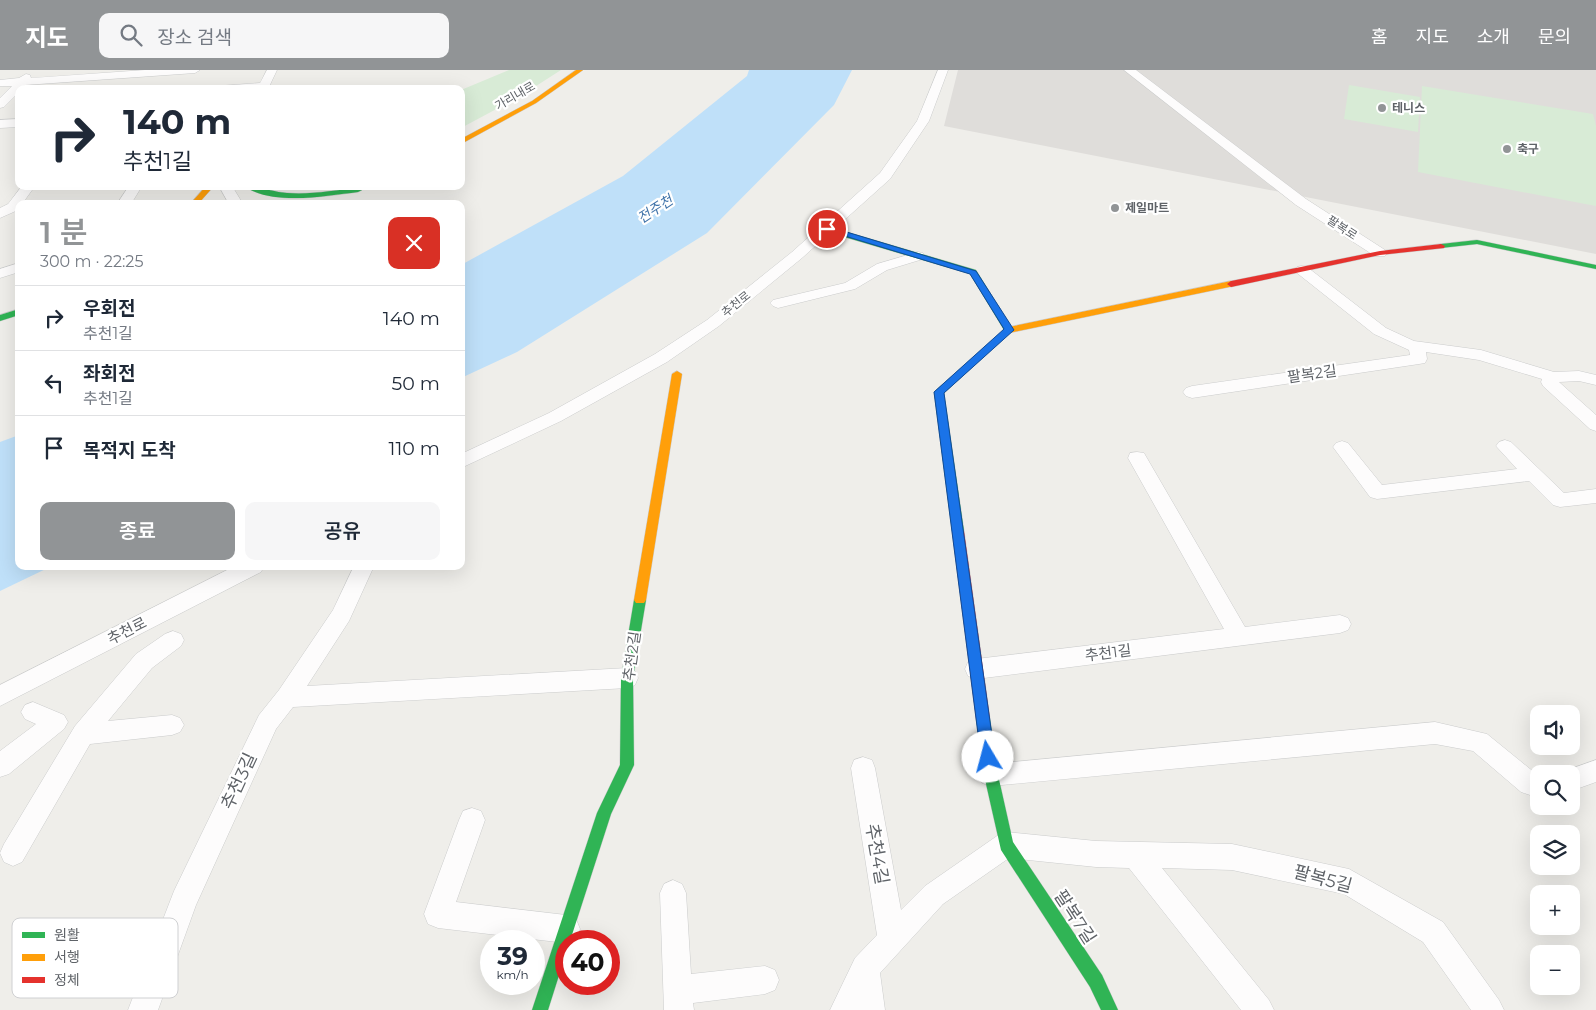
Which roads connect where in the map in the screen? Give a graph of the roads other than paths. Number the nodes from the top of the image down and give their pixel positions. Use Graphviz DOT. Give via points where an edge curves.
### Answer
graph roads {
  1 [pos="32,70"];
  2 [pos="195,70"];
  3 [pos="272,70"];
  4 [pos="580,70"];
  5 [pos="943,70"];
  6 [pos="1128,70"];
  7 [pos="117,73"];
  8 [pos="22,81"];
  9 [pos="0,83"];
  10 [pos="18,85"];
  11 [pos="264,85"];
  12 [pos="15,88"];
  13 [pos="15,102"];
  14 [pos="0,104"];
  15 [pos="15,123"];
  16 [pos="0,124"];
  17 [pos="465,140"];
  18 [pos="26,190"];
  19 [pos="206,190"];
  20 [pos="253,190"];
  21 [pos="347,190"];
  22 [pos="357,190"];
  23 [pos="18,200"];
  24 [pos="198,200"];
  25 [pos="331,200"];
  26 [pos="15,204"];
  27 [pos="0,214"];
  28 [pos="827,229"];
  29 [pos="1380,253"];
  30 [pos="918,256"];
  31 [pos="1596,267"];
  32 [pos="15,268"];
  33 [pos="1302,270"];
  34 [pos="0,274"];
  35 [pos="778,303"];
  36 [pos="15,313"];
  37 [pos="0,318"];
  38 [pos="1009,330"];
  39 [pos="1417,346"];
  40 [pos="677,374"];
  41 [pos="1554,377"];
  42 [pos="1596,380"];
  43 [pos="1192,392"];
  44 [pos="1596,425"];
  45 [pos="1505,446"];
  46 [pos="1342,447"];
  47 [pos="1137,458"];
  48 [pos="465,460"];
  49 [pos="1533,474"];
  50 [pos="1596,496"];
  51 [pos="246,570"];
  52 [pos="362,570"];
  53 [pos="1340,624"];
  54 [pos="1239,636"];
  55 [pos="173,640"];
  56 [pos="976,669"];
  57 [pos="627,678"];
  58 [pos="0,696"];
  59 [pos="287,697"];
  60 [pos="33,712"];
  61 [pos="172,725"];
  62 [pos="83,734"];
  63 [pos="0,766"];
  64 [pos="863,768"];
  65 [pos="1596,771"];
  66 [pos="990,775"];
  67 [pos="1580,777"];
  68 [pos="1530,784"];
  69 [pos="472,820"];
  70 [pos="1006,845"];
  71 [pos="13,853"];
  72 [pos="1135,855"];
  73 [pos="673,893"];
  74 [pos="178,918"];
  75 [pos="566,929"];
  76 [pos="892,940"];
  77 [pos="866,968"];
  78 [pos="765,980"];
  79 [pos="148,998"];
  80 [pos="679,1000"];
  81 [pos="143,1010"];
  82 [pos="540,1010"];
  83 [pos="845,1010"];
  84 [pos="870,1010"];
  85 [pos="1110,1010"];
  86 [pos="1259,1010"];
  87 [pos="1489,1010"];
  1 -- 8 [label="street"];
  2 -- 7 [label="street"];
  3 -- 11 [label="street"];
  4 -- 17 [label="street, 가리내로" via="534,102"];
  5 -- 28 [label="street, 추천로" via="923,121 885,176"];
  6 -- 29 [label="street, 팔복로" via="1301,202"];
  7 -- 8 [label="street"];
  8 -- 9 [label="street"];
  8 -- 10 [label="street"];
  12 -- 14 [label="street"];
  13 -- 14 [label="street"];
  15 -- 16 [label="street"];
  18 -- 23 [label="street"];
  19 -- 24 [label="street"];
  20 -- 21 [label="street" via="308,195"];
  22 -- 25 [label="street"];
  26 -- 27 [label="street"];
  28 -- 30 [label="street"];
  28 -- 48 [label="street, 추천로" via="713,323 660,358 555,417"];
  29 -- 31 [label="street" via="1477,242"];
  29 -- 33 [label="street"];
  30 -- 35 [label="street" via="882,267 850,286"];
  30 -- 38 [label="street" via="973,272"];
  32 -- 34 [label="street"];
  33 -- 38 [label="street"];
  33 -- 39 [label="street" via="1380,331"];
  36 -- 37 [label="street"];
  38 -- 56 [label="street" via="939,392"];
  39 -- 41 [label="street" via="1481,355"];
  39 -- 43 [label="street, 팔복2길" via="1419,359"];
  40 -- 57 [label="street, 추천2길"];
  41 -- 42 [label="street" via="1579,376"];
  41 -- 44 [label="street" via="1549,382"];
  45 -- 49 [label="street"];
  46 -- 49 [label="street" via="1376,492"];
  47 -- 54 [label="street"];
  49 -- 50 [label="street" via="1560,500"];
  51 -- 58 [label="street, 추천로"];
  52 -- 59 [label="street, 추천3길" via="341,615"];
  53 -- 54 [label="street, 추천1길"];
  54 -- 56 [label="street, 추천1길"];
  55 -- 62 [label="street, 추천로" via="144,662"];
  56 -- 66 [label="street"];
  57 -- 59 [label="street"];
  57 -- 75 [label="street, 추천2길" via="627,765 604,813"];
  59 -- 74 [label="street, 추천3길" via="267,722"];
  60 -- 63 [label="street" via="56,722"];
  61 -- 62 [label="street"];
  62 -- 71 [label="street, 추천로"];
  64 -- 76 [label="street, 추천4길"];
  65 -- 67 [label="street"];
  66 -- 68 [label="street" via="1435,733 1479,742"];
  66 -- 70 [label="street"];
  69 -- 75 [label="street" via="438,914"];
  70 -- 72 [label="street, 팔복5길"];
  70 -- 76 [label="street" via="934,895"];
  70 -- 85 [label="street, 팔복7길" via="1096,981"];
  72 -- 86 [label="street"];
  72 -- 87 [label="street, 팔복5길" via="1232,857 1349,882 1433,932"];
  73 -- 80 [label="street"];
  75 -- 82 [label="street, 추천2길"];
  76 -- 77 [label="street"];
  77 -- 83 [label="street"];
  77 -- 84 [label="street"];
  78 -- 80 [label="street"];
  79 -- 81 [label="street, 추천3길"];
}
